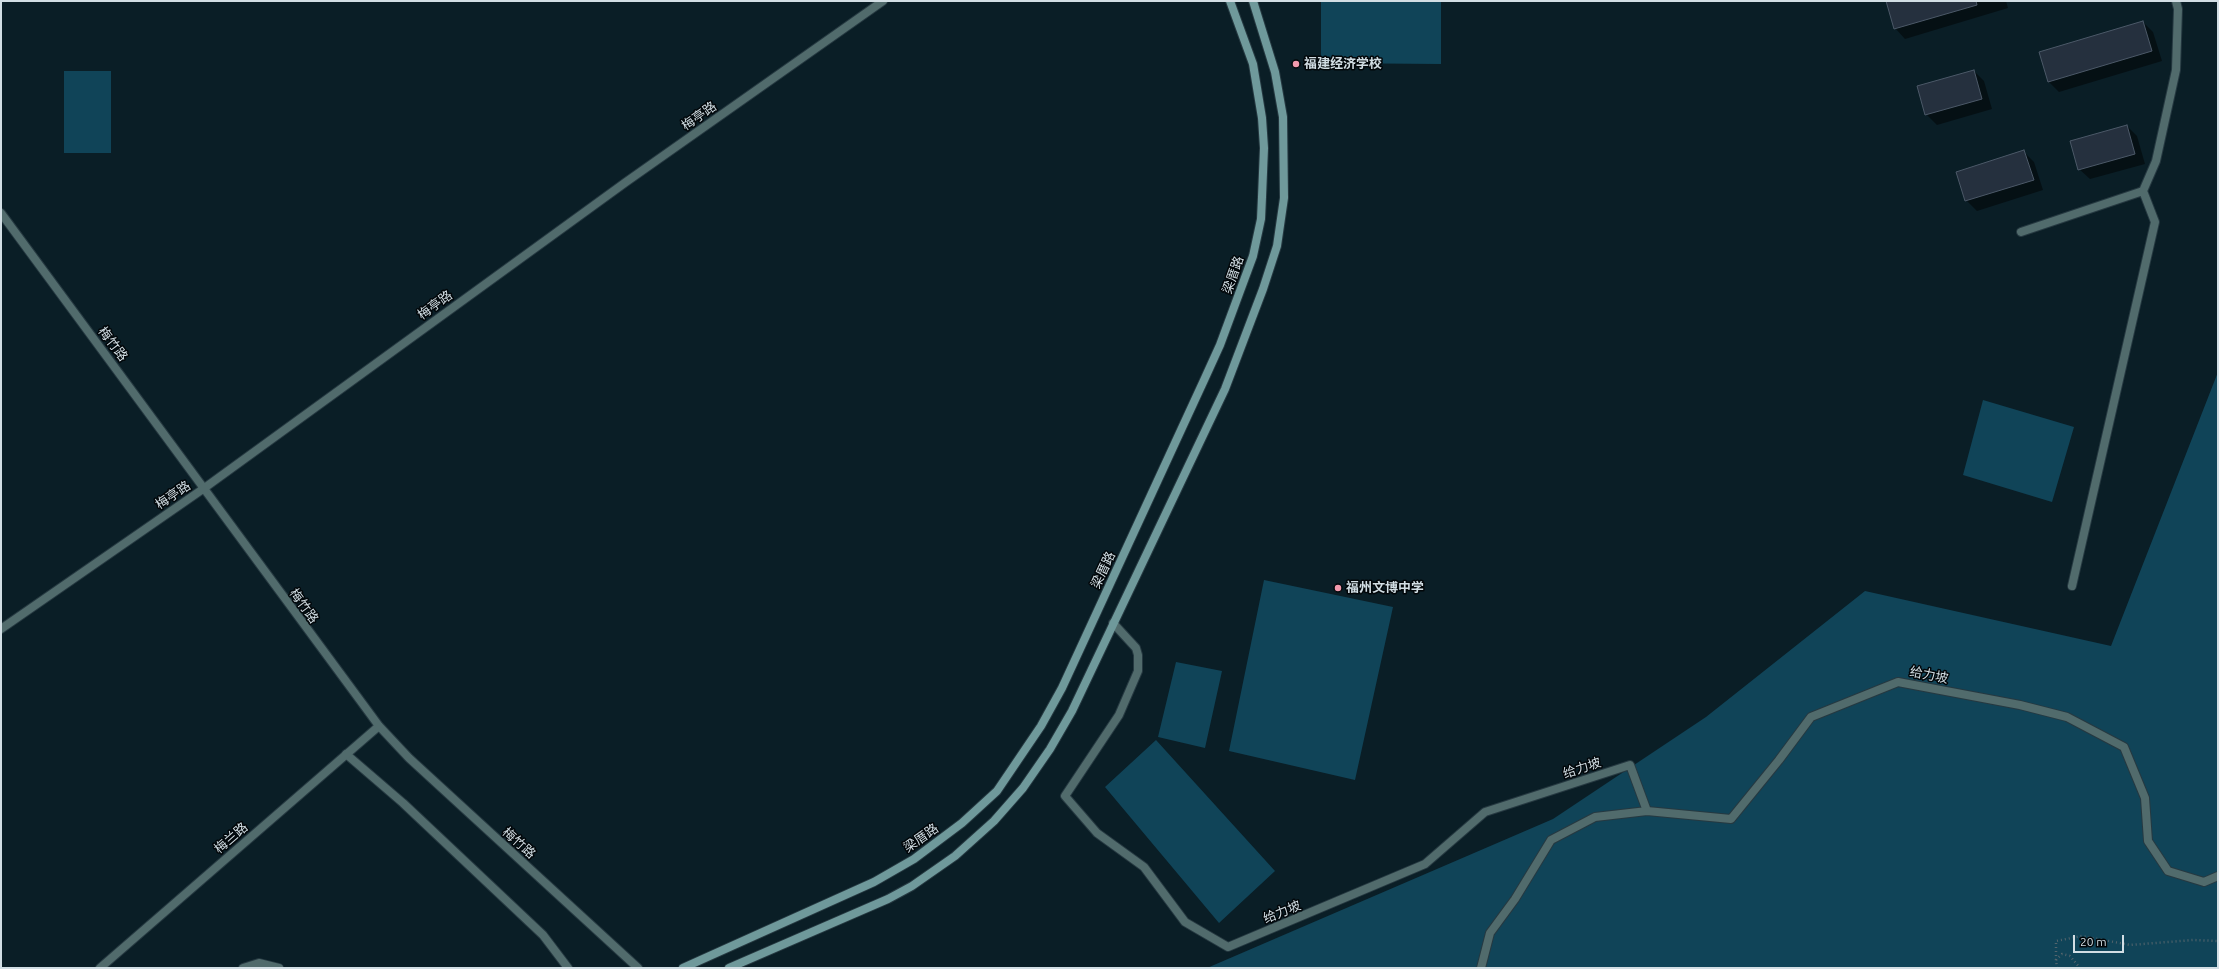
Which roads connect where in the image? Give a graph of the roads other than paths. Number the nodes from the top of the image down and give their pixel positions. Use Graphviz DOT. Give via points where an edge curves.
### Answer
graph roads {
  1 [pos="884,1"];
  2 [pos="1230,1"];
  3 [pos="1253,1"];
  4 [pos="2176,1"];
  5 [pos="2143,191"];
  6 [pos="1,213"];
  7 [pos="2021,232"];
  8 [pos="203,489"];
  9 [pos="2072,586"];
  10 [pos="1113,623"];
  11 [pos="1,629"];
  12 [pos="379,726"];
  13 [pos="346,754"];
  14 [pos="1647,811"];
  15 [pos="2218,876"];
  16 [pos="100,968"];
  17 [pos="243,968"];
  18 [pos="279,968"];
  19 [pos="568,968"];
  20 [pos="638,968"];
  21 [pos="683,968"];
  22 [pos="729,968"];
  23 [pos="1481,968"];
  1 -- 8 [label="street, 梅亭路" via="614,191"];
  2 -- 21 [label="main road, 梁厝路" via="1254,64 1262,118 1264,160 1261,219 1253,256 1220,345 1062,688 1041,726 997,791 962,823 914,859 874,882"];
  3 -- 10 [label="main road" via="1275,72 1283,116 1284,198 1277,246 1225,389"];
  4 -- 5 [label="street" via="2176,70 2156,161"];
  5 -- 7 [label="street"];
  5 -- 9 [label="street" via="2155,222"];
  6 -- 8 [label="street, 梅竹路" via="173,444"];
  8 -- 11 [label="street, 梅亭路"];
  8 -- 12 [label="street, 梅竹路"];
  10 -- 14 [label="street, 给力坡" via="1136,648 1138,671 1119,715 1065,796 1097,834 1144,867 1185,922 1228,947 1425,864 1485,812 1630,765"];
  10 -- 22 [label="main road" via="1072,711 1050,749 1023,788 975,839 932,874 888,899"];
  12 -- 13 [label="street, 梅兰路"];
  12 -- 20 [label="street, 梅竹路" via="409,758"];
  13 -- 16 [label="street, 梅兰路"];
  13 -- 19 [label="street" via="403,803 543,935"];
  14 -- 15 [label="street, 给力坡" via="1731,819 1780,760 1811,717 1898,682 2020,705 2067,717 2124,747 2145,798 2148,841 2168,871 2204,882"];
  14 -- 23 [label="street" via="1595,817 1551,840 1515,899 1490,933"];
  17 -- 18 [label="street" via="259,963"];
}
